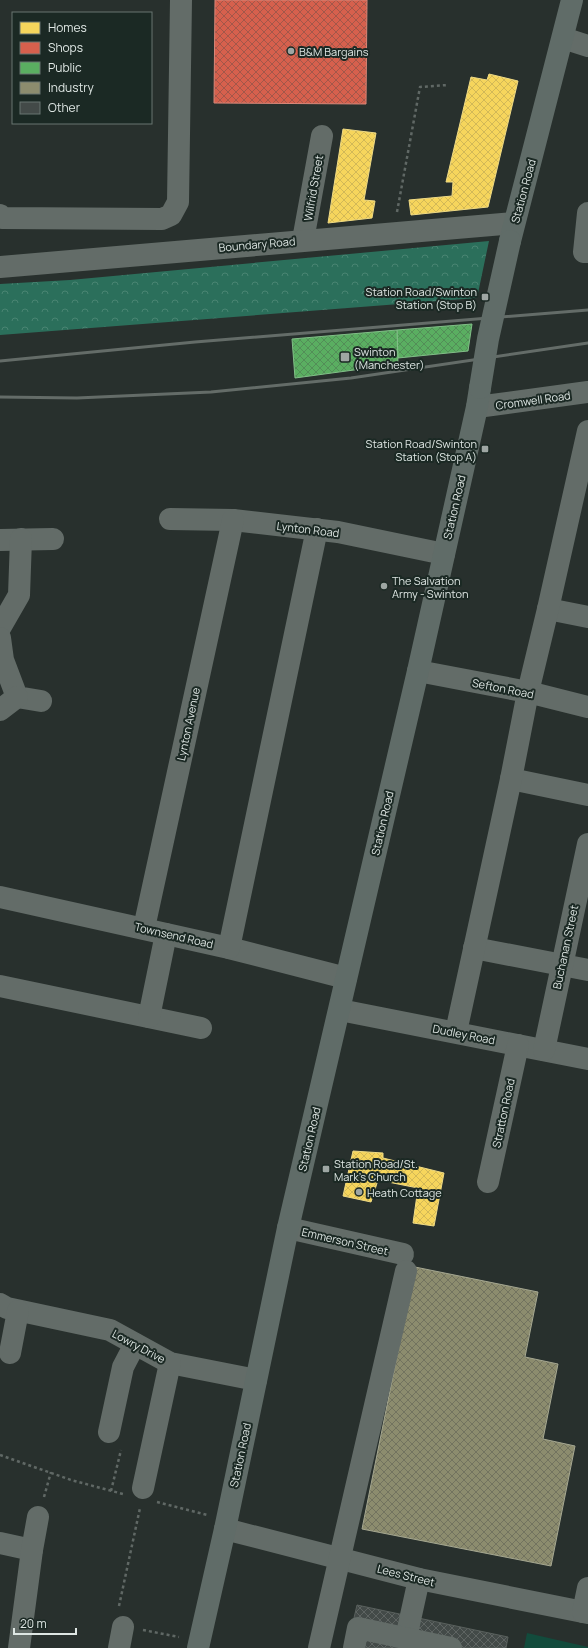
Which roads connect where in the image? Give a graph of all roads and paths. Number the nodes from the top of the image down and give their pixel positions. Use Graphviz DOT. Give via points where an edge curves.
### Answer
graph roads {
  1 [pos="181,0"];
  2 [pos="572,0"];
  3 [pos="563,38"];
  4 [pos="588,46"];
  5 [pos="448,85"];
  6 [pos="322,136"];
  7 [pos="588,213"];
  8 [pos="0,215"];
  9 [pos="512,232"];
  10 [pos="393,233"];
  11 [pos="303,240"];
  12 [pos="588,252"];
  13 [pos="0,267"];
  14 [pos="588,392"];
  15 [pos="479,398"];
  16 [pos="588,431"];
  17 [pos="170,519"];
  18 [pos="233,520"];
  19 [pos="317,529"];
  20 [pos="11,539"];
  21 [pos="53,539"];
  22 [pos="444,554"];
  23 [pos="548,609"];
  24 [pos="588,617"];
  25 [pos="0,628"];
  26 [pos="0,638"];
  27 [pos="418,671"];
  28 [pos="528,692"];
  29 [pos="17,697"];
  30 [pos="41,701"];
  31 [pos="588,706"];
  32 [pos="0,710"];
  33 [pos="511,779"];
  34 [pos="588,795"];
  35 [pos="588,844"];
  36 [pos="0,897"];
  37 [pos="144,928"];
  38 [pos="166,934"];
  39 [pos="229,948"];
  40 [pos="474,948"];
  41 [pos="561,965"];
  42 [pos="588,970"];
  43 [pos="346,978"];
  44 [pos="0,986"];
  45 [pos="340,1010"];
  46 [pos="149,1017"];
  47 [pos="201,1028"];
  48 [pos="456,1032"];
  49 [pos="518,1045"];
  50 [pos="544,1050"];
  51 [pos="588,1059"];
  52 [pos="488,1182"];
  53 [pos="288,1228"];
  54 [pos="9,1307"];
  55 [pos="135,1344"];
  56 [pos="10,1353"];
  57 [pos="170,1362"];
  58 [pos="256,1380"];
  59 [pos="109,1432"];
  60 [pos="0,1455"];
  61 [pos="51,1472"];
  62 [pos="141,1498"];
  63 [pos="190,1511"];
  64 [pos="38,1517"];
  65 [pos="225,1529"];
  66 [pos="0,1543"];
  67 [pos="32,1550"];
  68 [pos="340,1558"];
  69 [pos="418,1579"];
  70 [pos="588,1588"];
  71 [pos="585,1613"];
  72 [pos="123,1627"];
  73 [pos="406,1638"];
  74 [pos="199,1644"];
  75 [pos="19,1648"];
  76 [pos="119,1648"];
  77 [pos="319,1648"];
  78 [pos="354,1648"];
  79 [pos="451,1648"];
  1 -- 8 [label="street" via="178,202 171,215 162,219 2,218"];
  2 -- 3 [label="main road, Station Road"];
  3 -- 4 [label="street"];
  3 -- 9 [label="main road, Station Road"];
  5 -- 10 [label="path" via="420,87"];
  6 -- 11 [label="street, Wilfrid Street"];
  7 -- 12 [label="street" via="584,252"];
  9 -- 10 [label="street, Boundary Road"];
  9 -- 15 [label="main road, Station Road, bridge" via="488,339"];
  10 -- 11 [label="street, Boundary Road"];
  11 -- 13 [label="street, Boundary Road"];
  14 -- 15 [label="street, Cromwell Road"];
  15 -- 22 [label="main road, Station Road"];
  16 -- 23 [label="street"];
  17 -- 18 [label="street, Lynton Road"];
  18 -- 19 [label="street, Lynton Road"];
  18 -- 37 [label="street, Lynton Avenue"];
  19 -- 22 [label="street, Lynton Road"];
  19 -- 39 [label="street"];
  20 -- 21 [label="street"];
  20 -- 25 [label="street" via="19,594"];
  22 -- 27 [label="main road, Station Road"];
  23 -- 24 [label="street"];
  23 -- 28 [label="street"];
  26 -- 29 [label="street" via="3,660"];
  27 -- 28 [label="street, Sefton Road"];
  27 -- 43 [label="main road, Station Road"];
  28 -- 31 [label="street, Sefton Road"];
  28 -- 33 [label="street"];
  29 -- 30 [label="street"];
  29 -- 32 [label="street"];
  33 -- 34 [label="street"];
  33 -- 40 [label="street"];
  35 -- 41 [label="street, Buchanan Street"];
  36 -- 37 [label="street, Townsend Road"];
  37 -- 38 [label="street, Townsend Road"];
  38 -- 39 [label="street, Townsend Road"];
  38 -- 46 [label="street"];
  39 -- 43 [label="street, Townsend Road"];
  40 -- 41 [label="street"];
  40 -- 48 [label="street"];
  41 -- 42 [label="street"];
  41 -- 50 [label="street, Buchanan Street"];
  43 -- 45 [label="main road, Station Road"];
  44 -- 46 [label="street"];
  45 -- 48 [label="street, Dudley Road"];
  45 -- 53 [label="main road, Station Road"];
  46 -- 47 [label="street"];
  48 -- 49 [label="street, Dudley Road"];
  49 -- 50 [label="street, Dudley Road"];
  49 -- 52 [label="street, Stratton Road"];
  50 -- 51 [label="street, Dudley Road"];
  53 -- 58 [label="main road, Station Road"];
  53 -- 68 [label="street, Emmerson Street" via="404,1263"];
  54 -- 55 [label="street, Lowry Drive" via="110,1330"];
  54 -- 56 [label="street"];
  55 -- 57 [label="street, Lowry Drive"];
  55 -- 59 [label="street" via="123,1367"];
  57 -- 58 [label="street, Lowry Drive"];
  57 -- 62 [label="street"];
  58 -- 65 [label="main road, Station Road"];
  60 -- 61 [label="path"];
  61 -- 62 [label="path" via="71,1480"];
  61 -- 64 [label="path"];
  62 -- 63 [label="path"];
  62 -- 72 [label="path" via="116,1623"];
  64 -- 67 [label="street"];
  65 -- 68 [label="street, Lees Street"];
  65 -- 74 [label="main road, Station Road"];
  66 -- 67 [label="street"];
  67 -- 75 [label="street"];
  68 -- 69 [label="street, Lees Street"];
  68 -- 77 [label="street"];
  69 -- 71 [label="street, Lees Street"];
  69 -- 73 [label="street"];
  70 -- 71 [label="street"];
  72 -- 74 [label="path"];
  72 -- 76 [label="street"];
  73 -- 78 [label="street" via="358,1628"];
  73 -- 79 [label="street"];
}
